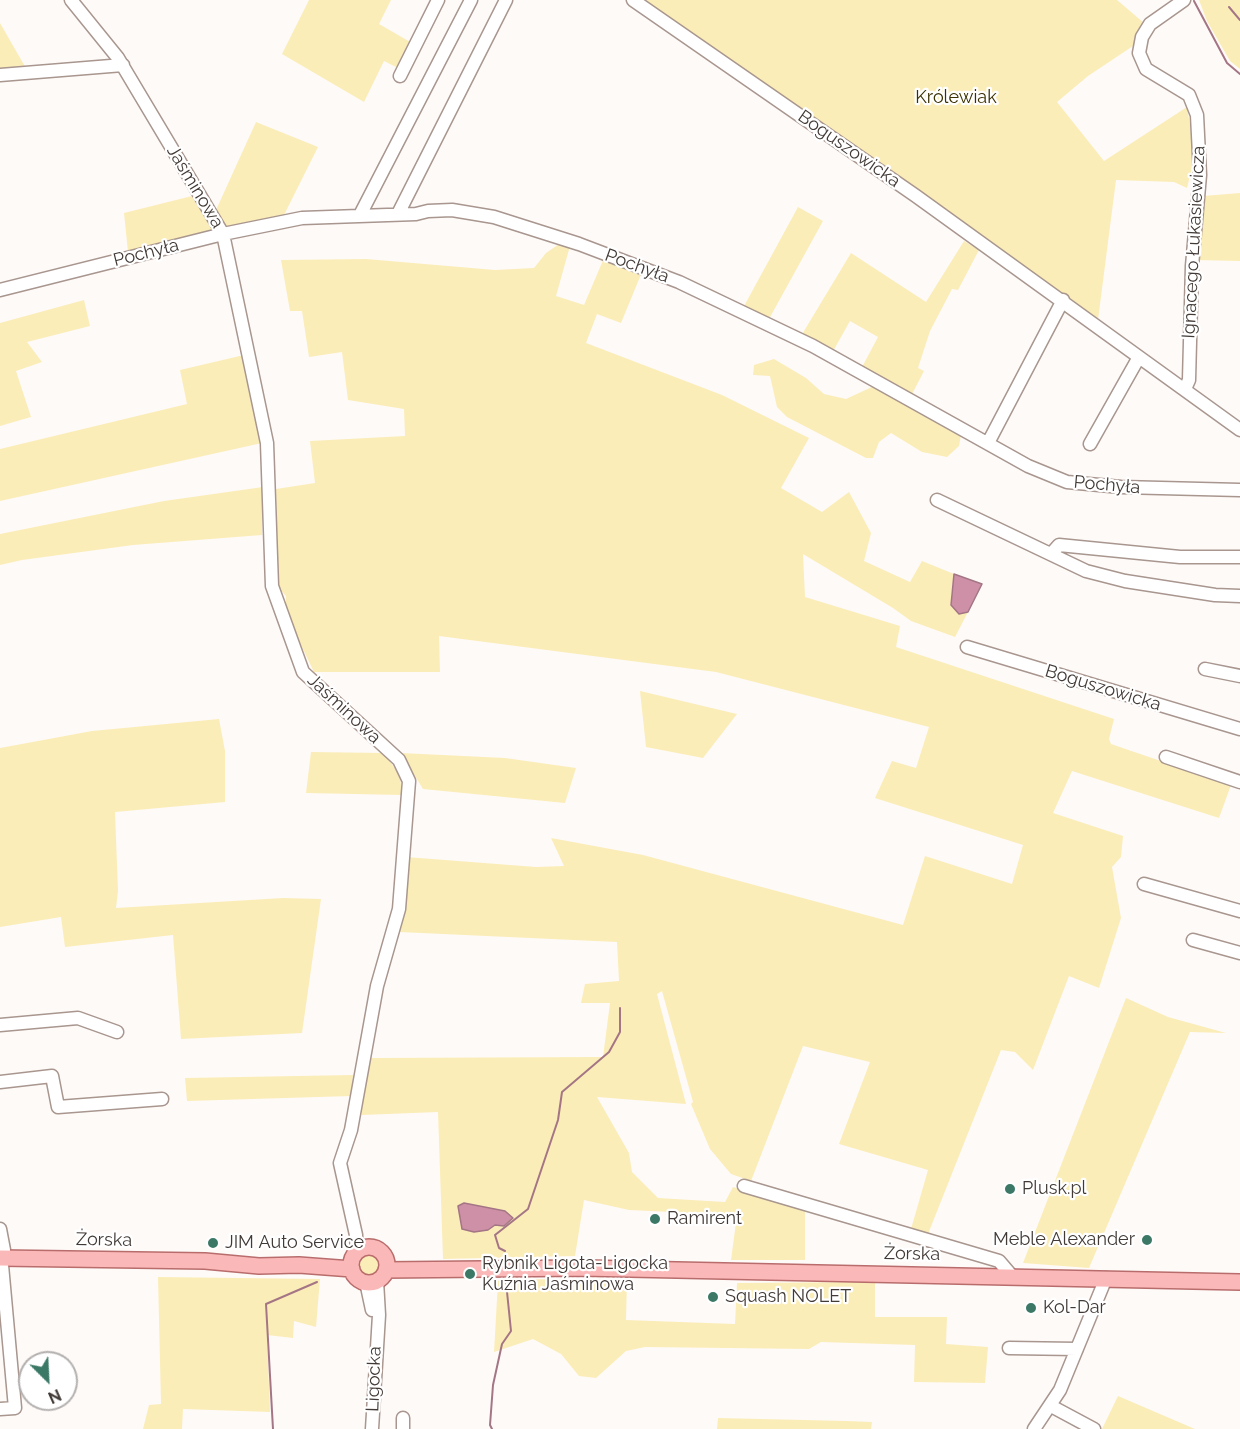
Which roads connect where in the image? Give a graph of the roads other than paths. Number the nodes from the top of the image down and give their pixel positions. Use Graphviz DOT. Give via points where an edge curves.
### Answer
graph roads {
  1 [pos="71,0"];
  2 [pos="438,0"];
  3 [pos="471,0"];
  4 [pos="506,0"];
  5 [pos="633,0"];
  6 [pos="1184,0"];
  7 [pos="123,65"];
  8 [pos="0,75"];
  9 [pos="400,76"];
  10 [pos="398,214"];
  11 [pos="360,215"];
  12 [pos="223,234"];
  13 [pos="0,290"];
  14 [pos="1063,300"];
  15 [pos="1139,357"];
  16 [pos="1185,389"];
  17 [pos="1240,430"];
  18 [pos="988,444"];
  19 [pos="1090,444"];
  20 [pos="1240,490"];
  21 [pos="937,500"];
  22 [pos="1051,554"];
  23 [pos="1240,557"];
  24 [pos="1240,596"];
  25 [pos="967,647"];
  26 [pos="1204,669"];
  27 [pos="1240,676"];
  28 [pos="1240,729"];
  29 [pos="1166,757"];
  30 [pos="1240,782"];
  31 [pos="1144,884"];
  32 [pos="1240,911"];
  33 [pos="1193,940"];
  34 [pos="1240,953"];
  35 [pos="0,1025"];
  36 [pos="117,1032"];
  37 [pos="0,1082"];
  38 [pos="162,1099"];
  39 [pos="744,1186"];
  40 [pos="0,1230"];
  41 [pos="358,1257"];
  42 [pos="1,1258"];
  43 [pos="379,1273"];
  44 [pos="1011,1275"];
  45 [pos="1106,1278"];
  46 [pos="1240,1282"];
  47 [pos="1009,1348"];
  48 [pos="1077,1348"];
  49 [pos="1051,1406"];
  50 [pos="0,1409"];
  51 [pos="372,1429"];
  52 [pos="1034,1429"];
  53 [pos="1094,1429"];
  1 -- 7 [label="street, Jaśminowa"];
  2 -- 9 [label="street"];
  3 -- 11 [label="street"];
  4 -- 10 [label="street"];
  5 -- 14 [label="street, Boguszowicka"];
  6 -- 16 [label="street, Ignacego Łukasiewicza" via="1150,24 1139,53 1146,69 1189,95 1197,115 1200,175 1192,266 1189,380"];
  7 -- 8 [label="street"];
  7 -- 12 [label="street, Jaśminowa"];
  10 -- 11 [label="street, Pochyła"];
  10 -- 18 [label="street, Pochyła" via="452,210 494,217 679,282 813,346"];
  11 -- 12 [label="street, Pochyła" via="302,218"];
  12 -- 13 [label="street, Pochyła"];
  12 -- 41 [label="street, Jaśminowa" via="267,443 272,586 303,672 399,760 409,782 399,909 377,986 351,1130 340,1162"];
  14 -- 15 [label="street, Boguszowicka"];
  14 -- 18 [label="street"];
  15 -- 16 [label="street, Boguszowicka"];
  15 -- 19 [label="street"];
  16 -- 17 [label="street, Boguszowicka"];
  18 -- 20 [label="street, Pochyła" via="1067,482 1121,488"];
  21 -- 22 [label="street"];
  22 -- 23 [label="street" via="1059,546 1180,557"];
  22 -- 24 [label="street" via="1086,571 1125,581"];
  25 -- 28 [label="street, Boguszowicka"];
  26 -- 27 [label="street"];
  29 -- 30 [label="street"];
  31 -- 32 [label="street"];
  33 -- 34 [label="street"];
  35 -- 36 [label="street" via="78,1018"];
  37 -- 38 [label="street" via="52,1076 58,1107"];
  39 -- 44 [label="street" via="999,1261"];
  40 -- 42 [label="street"];
  41 -- 42 [label="main road, Żorska" via="237,1257 205,1261"];
  41 -- 43 [label="main road" via="357,1278"];
  41 -- 43 [label="main road" via="381,1251"];
  42 -- 50 [label="street" via="15,1407"];
  43 -- 44 [label="main road, Żorska" via="449,1264 552,1263 583,1268"];
  43 -- 51 [label="street, Ligocka"];
  44 -- 45 [label="main road, Żorska"];
  45 -- 46 [label="main road, Żorska"];
  45 -- 48 [label="street"];
  47 -- 48 [label="street"];
  48 -- 49 [label="street"];
  49 -- 52 [label="street"];
  49 -- 53 [label="street"];
}
